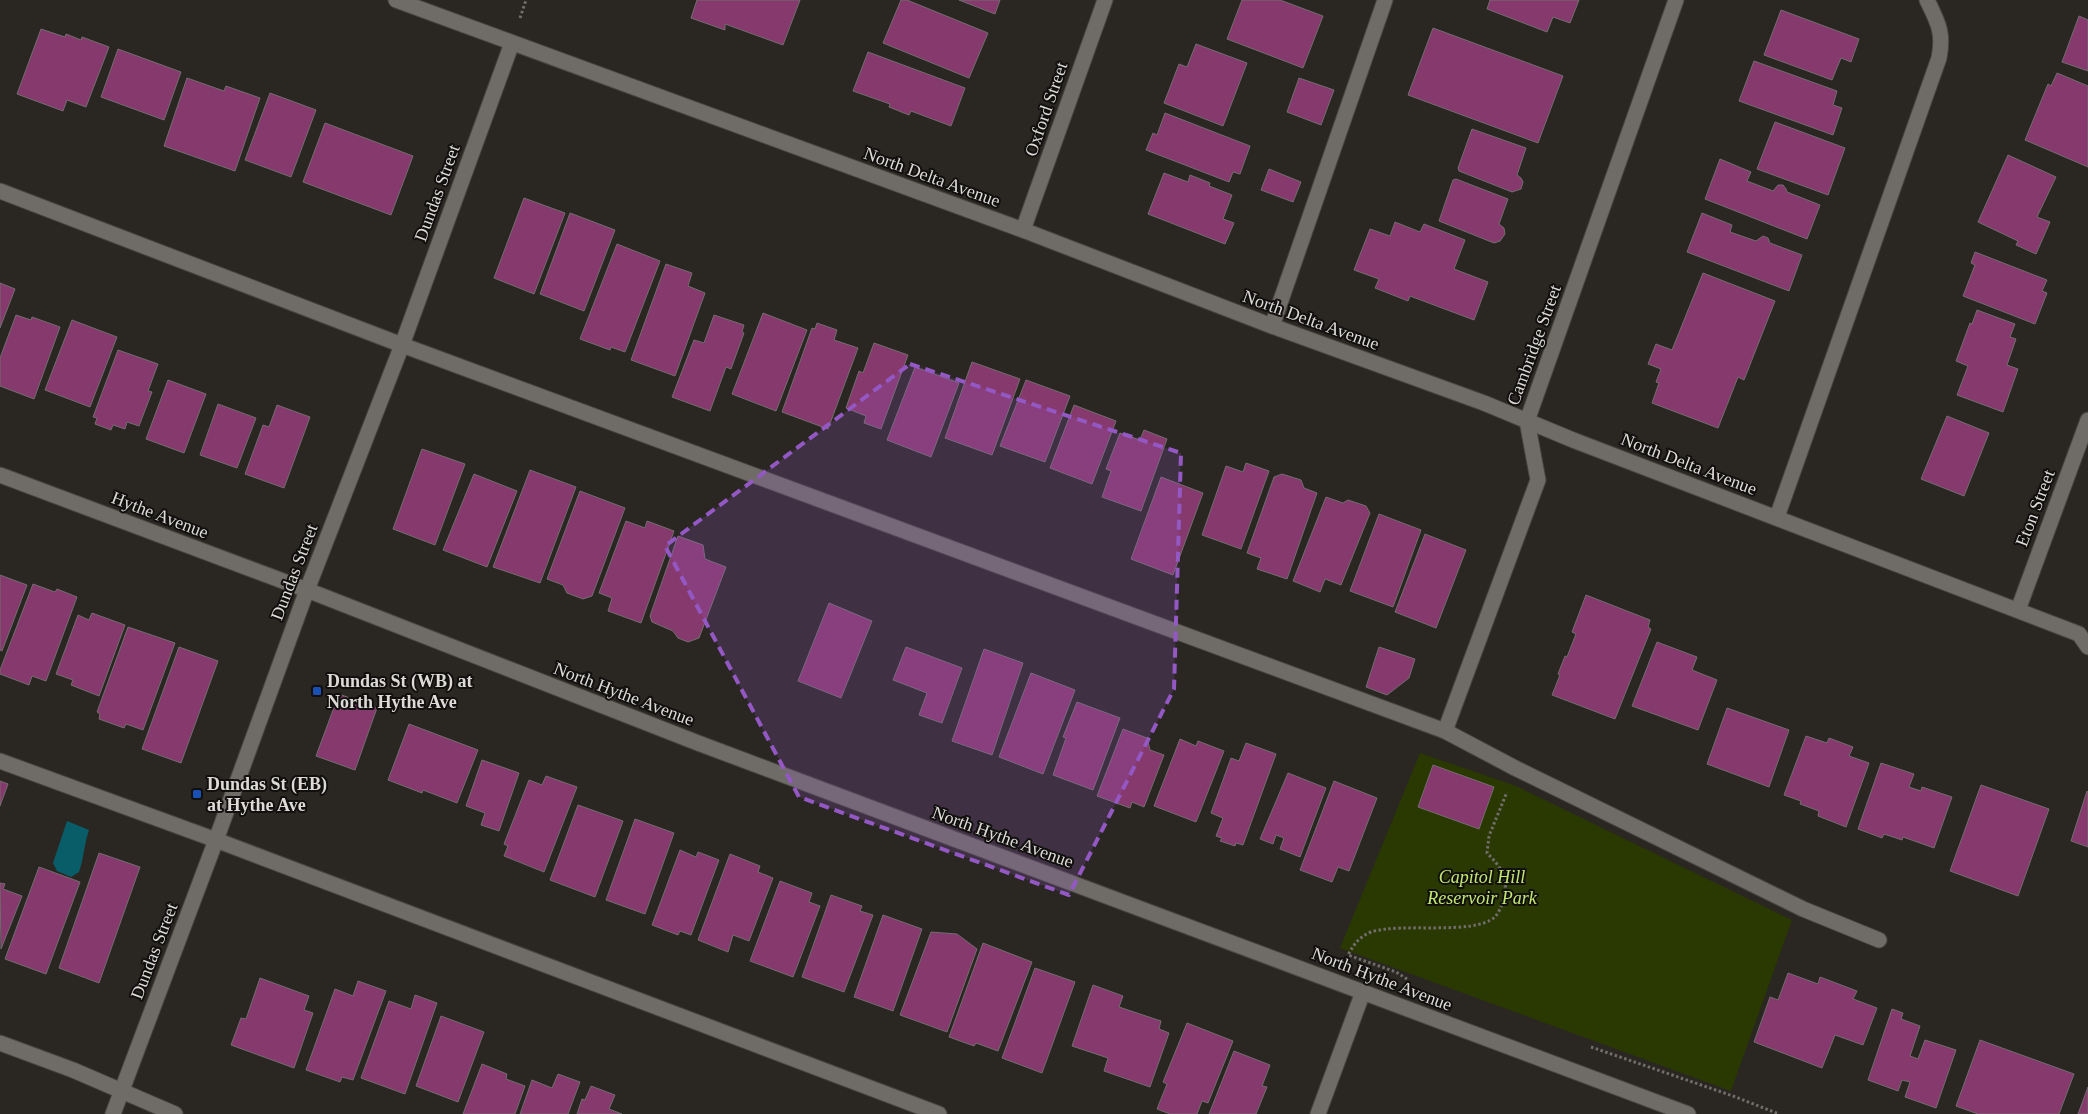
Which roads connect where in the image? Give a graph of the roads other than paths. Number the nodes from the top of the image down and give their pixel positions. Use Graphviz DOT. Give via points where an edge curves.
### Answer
graph roads {
  1 [pos="396,0"];
  2 [pos="1105,0"];
  3 [pos="1385,0"];
  4 [pos="1676,0"];
  5 [pos="1927,0"];
  6 [pos="512,42"];
  7 [pos="0,191"];
  8 [pos="1023,230"];
  9 [pos="1272,326"];
  10 [pos="402,345"];
  11 [pos="2088,420"];
  12 [pos="1527,421"];
  13 [pos="0,475"];
  14 [pos="1777,517"];
  15 [pos="307,590"];
  16 [pos="2018,610"];
  17 [pos="2084,636"];
  18 [pos="2088,647"];
  19 [pos="1445,731"];
  20 [pos="0,761"];
  21 [pos="216,840"];
  22 [pos="1879,940"];
  23 [pos="1363,992"];
  24 [pos="0,1043"];
  25 [pos="121,1091"];
  26 [pos="113,1114"];
  27 [pos="176,1114"];
  28 [pos="939,1114"];
  29 [pos="1318,1114"];
  30 [pos="1688,1114"];
  1 -- 6 [label="street, North Delta Avenue"];
  2 -- 8 [label="street, Oxford Street"];
  3 -- 9 [label="street"];
  4 -- 12 [label="street, Cambridge Street"];
  5 -- 14 [label="street" via="1941,28 1939,58"];
  6 -- 8 [label="street, North Delta Avenue"];
  6 -- 10 [label="street, Dundas Street"];
  7 -- 10 [label="street"];
  8 -- 9 [label="street, North Delta Avenue"];
  9 -- 12 [label="street, North Delta Avenue"];
  10 -- 15 [label="street, Dundas Street"];
  10 -- 19 [label="street"];
  11 -- 16 [label="street, Eton Street"];
  12 -- 14 [label="street, North Delta Avenue"];
  12 -- 19 [label="street, Cambridge Street" via="1538,480"];
  13 -- 15 [label="street, Hythe Avenue"];
  14 -- 16 [label="street, North Delta Avenue"];
  15 -- 21 [label="street, Dundas Street"];
  15 -- 23 [label="street, North Hythe Avenue" via="698,743"];
  16 -- 17 [label="street, North Delta Avenue"];
  17 -- 18 [label="street, North Delta Avenue"];
  19 -- 22 [label="street" via="1803,909"];
  20 -- 21 [label="street"];
  21 -- 25 [label="street, Dundas Street"];
  21 -- 28 [label="street"];
  23 -- 29 [label="street"];
  23 -- 30 [label="street, North Hythe Avenue"];
  24 -- 25 [label="street"];
  25 -- 26 [label="street, Dundas Street"];
  25 -- 27 [label="street"];
}
